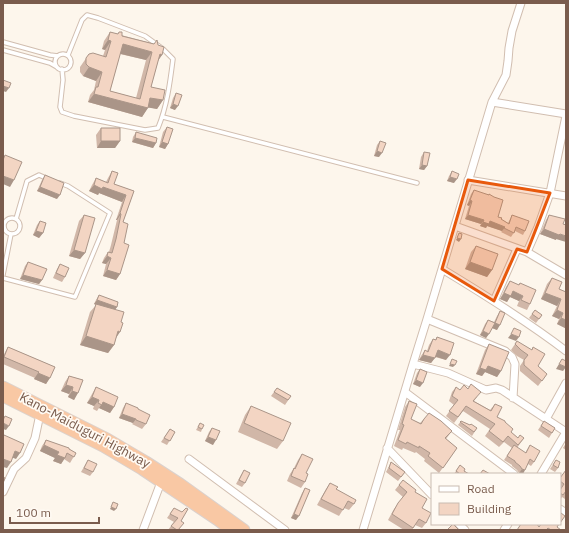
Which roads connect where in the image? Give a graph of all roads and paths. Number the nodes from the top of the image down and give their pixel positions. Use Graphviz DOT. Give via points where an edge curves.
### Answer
graph roads {
  1 [pos="521,3"];
  2 [pos="3,42"];
  3 [pos="3,50"];
  4 [pos="68,55"];
  5 [pos="58,56"];
  6 [pos="57,67"];
  7 [pos="62,69"];
  8 [pos="492,102"];
  9 [pos="566,115"];
  10 [pos="163,117"];
  11 [pos="468,180"];
  12 [pos="417,183"];
  13 [pos="550,194"];
  14 [pos="566,196"];
  15 [pos="16,219"];
  16 [pos="5,220"];
  17 [pos="455,226"];
  18 [pos="4,228"];
  19 [pos="11,234"];
  20 [pos="517,249"];
  21 [pos="527,252"];
  22 [pos="442,269"];
  23 [pos="3,275"];
  24 [pos="566,275"];
  25 [pos="3,278"];
  26 [pos="494,301"];
  27 [pos="427,319"];
  28 [pos="566,351"];
  29 [pos="413,364"];
  30 [pos="566,383"];
  31 [pos="3,387"];
  32 [pos="405,392"];
  33 [pos="3,396"];
  34 [pos="514,398"];
  35 [pos="40,414"];
  36 [pos="546,419"];
  37 [pos="566,432"];
  38 [pos="387,448"];
  39 [pos="188,459"];
  40 [pos="513,473"];
  41 [pos="541,473"];
  42 [pos="161,482"];
  43 [pos="3,492"];
  44 [pos="431,494"];
  45 [pos="143,530"];
  46 [pos="231,530"];
  47 [pos="244,530"];
  48 [pos="285,530"];
  49 [pos="363,530"];
  1 -- 8 [label="street" via="511,37 506,75"];
  2 -- 5 [label="lane"];
  3 -- 6 [label="lane" via="50,62"];
  4 -- 5 [label="lane"];
  4 -- 7 [label="lane" via="71,65"];
  4 -- 10 [label="lane" via="82,20 87,15 145,36 173,59"];
  5 -- 6 [label="lane"];
  6 -- 7 [label="lane"];
  7 -- 10 [label="lane" via="62,112 145,130 158,128"];
  8 -- 9 [label="street"];
  8 -- 11 [label="street"];
  9 -- 13 [label="street"];
  10 -- 12 [label="lane"];
  11 -- 13 [label="street"];
  11 -- 17 [label="street"];
  13 -- 14 [label="street"];
  13 -- 21 [label="street"];
  15 -- 16 [label="lane"];
  15 -- 19 [label="lane" via="19,229"];
  15 -- 25 [label="lane" via="27,181 39,176 68,186 110,212 75,297"];
  16 -- 18 [label="lane"];
  17 -- 20 [label="street"];
  17 -- 22 [label="street"];
  18 -- 19 [label="lane"];
  19 -- 23 [label="lane"];
  20 -- 21 [label="street"];
  20 -- 26 [label="street"];
  21 -- 24 [label="street"];
  22 -- 26 [label="street"];
  22 -- 27 [label="street"];
  26 -- 28 [label="street"];
  27 -- 29 [label="street"];
  27 -- 34 [label="street" via="505,351 512,357 516,364"];
  29 -- 32 [label="street"];
  29 -- 34 [label="street" via="448,373 482,389 502,390"];
  30 -- 36 [label="street"];
  31 -- 47 [label="highway, Kano-Maiduguri Highway" via="107,439 180,484"];
  32 -- 38 [label="street"];
  32 -- 40 [label="street"];
  33 -- 35 [label="highway, Kano-Maiduguri Highway"];
  34 -- 36 [label="street"];
  35 -- 42 [label="highway, Kano-Maiduguri Highway" via="103,446"];
  35 -- 43 [label="street" via="35,438 26,458 14,469"];
  36 -- 37 [label="street"];
  37 -- 41 [label="street"];
  38 -- 44 [label="street"];
  38 -- 49 [label="street"];
  39 -- 48 [label="street"];
  42 -- 45 [label="street"];
  42 -- 46 [label="highway, Kano-Maiduguri Highway"];
}
